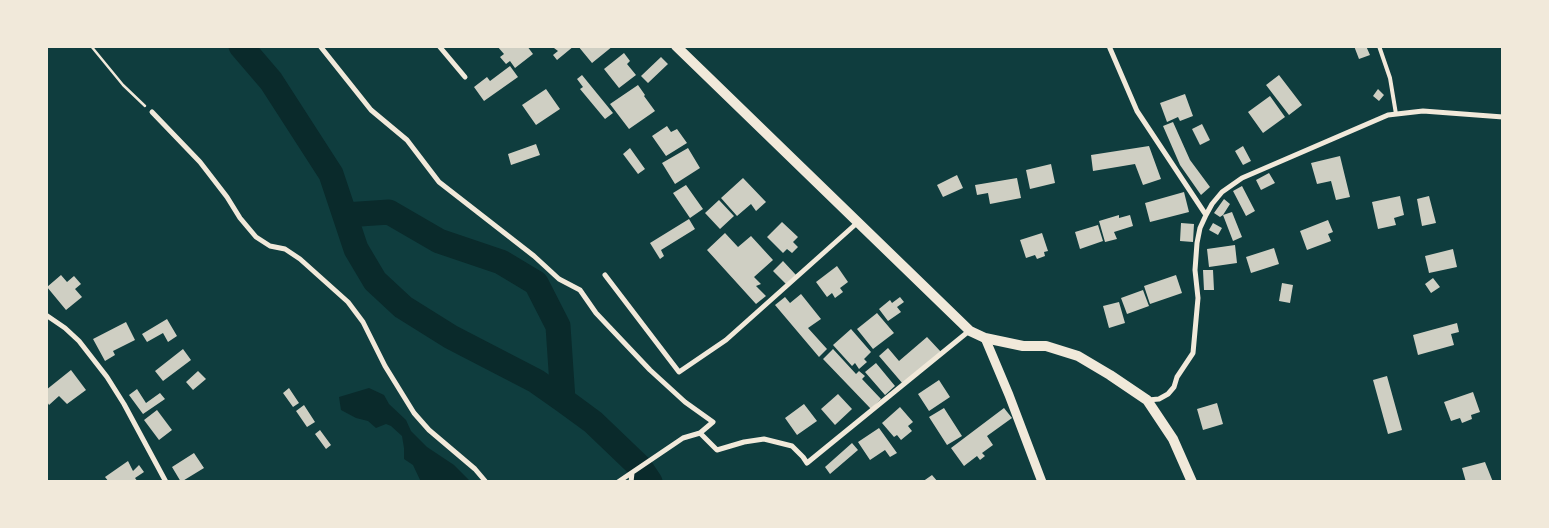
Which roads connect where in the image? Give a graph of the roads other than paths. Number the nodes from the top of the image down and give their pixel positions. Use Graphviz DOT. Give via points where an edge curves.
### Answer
graph roads {
  1 [pos="320,46"];
  2 [pos="439,46"];
  3 [pos="676,46"];
  4 [pos="1109,46"];
  5 [pos="1379,46"];
  6 [pos="465,77"];
  7 [pos="152,112"];
  8 [pos="1396,114"];
  9 [pos="1503,117"];
  10 [pos="1206,215"];
  11 [pos="857,223"];
  12 [pos="606,275"];
  13 [pos="46,315"];
  14 [pos="970,331"];
  15 [pos="985,338"];
  16 [pos="1147,400"];
  17 [pos="700,433"];
  18 [pos="632,473"];
  19 [pos="166,482"];
  20 [pos="486,482"];
  21 [pos="618,482"];
  22 [pos="631,482"];
  23 [pos="1042,482"];
  24 [pos="1192,482"];
  1 -- 17 [label="street" via="371,110 406,140 439,182 560,279 580,290 596,313 650,370 713,422"];
  2 -- 6 [label="street"];
  3 -- 11 [label="main road"];
  4 -- 10 [label="street" via="1137,110"];
  5 -- 8 [label="lane" via="1390,78"];
  7 -- 20 [label="street" via="200,162 256,237 300,259 348,302 363,322 414,413 428,430"];
  8 -- 9 [label="street" via="1423,110"];
  8 -- 10 [label="street" via="1242,178 1222,192"];
  10 -- 16 [label="street" via="1200,228 1194,270 1198,298 1193,353 1168,394"];
  11 -- 12 [label="street" via="726,340 679,372"];
  11 -- 14 [label="main road"];
  13 -- 19 [label="street" via="79,340 106,377"];
  14 -- 15 [label="main road"];
  14 -- 17 [label="street" via="807,463 792,446 764,439 717,450"];
  15 -- 16 [label="main road" via="1023,346 1046,346 1078,356"];
  15 -- 23 [label="street"];
  16 -- 24 [label="main road" via="1173,439"];
  17 -- 18 [label="street" via="683,438"];
  18 -- 21 [label="street"];
  18 -- 22 [label="street"];
}
